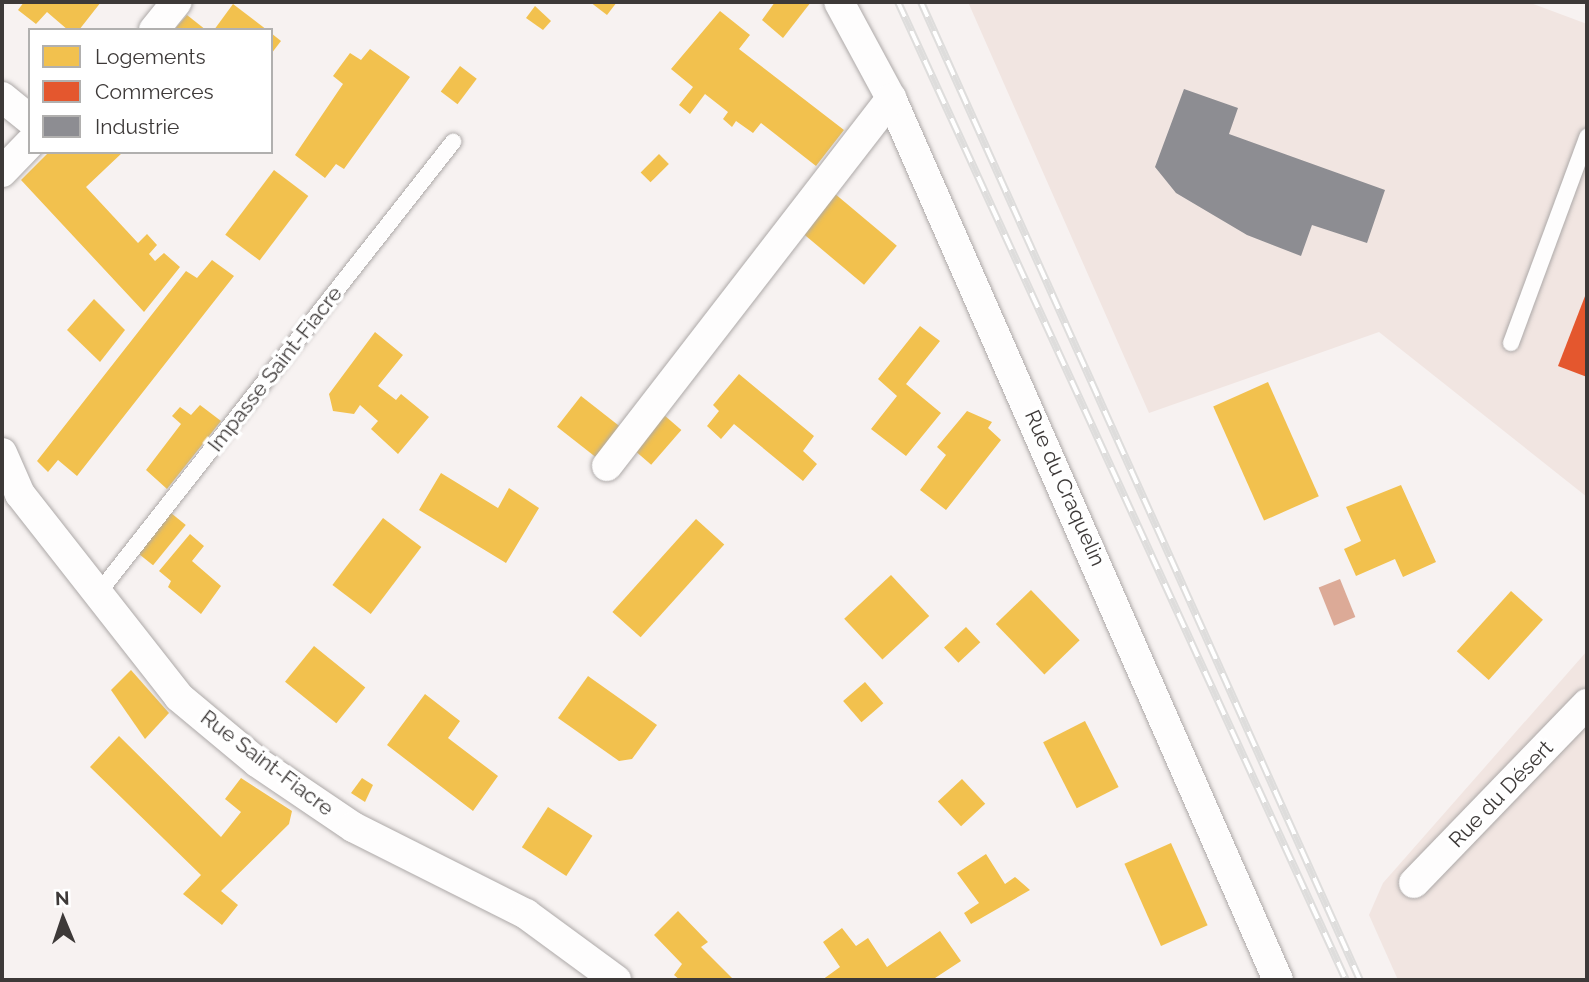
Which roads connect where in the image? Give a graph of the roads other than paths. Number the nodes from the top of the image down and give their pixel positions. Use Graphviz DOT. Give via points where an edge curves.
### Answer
graph roads {
  1 [pos="177,2"];
  2 [pos="839,2"];
  3 [pos="155,28"];
  4 [pos="2,97"];
  5 [pos="891,98"];
  6 [pos="28,118"];
  7 [pos="1587,137"];
  8 [pos="453,142"];
  9 [pos="28,145"];
  10 [pos="2,173"];
  11 [pos="1511,344"];
  12 [pos="2,453"];
  13 [pos="607,466"];
  14 [pos="96,596"];
  15 [pos="1587,704"];
  16 [pos="1414,883"];
  17 [pos="616,980"];
  18 [pos="1278,980"];
  1 -- 3 [label="street"];
  2 -- 5 [label="street, Rue du Craquelin"];
  4 -- 6 [label="street"];
  5 -- 13 [label="street"];
  5 -- 18 [label="street, Rue du Craquelin"];
  7 -- 11 [label="lane"];
  8 -- 14 [label="lane, Impasse Saint-Fiacre"];
  9 -- 10 [label="street"];
  12 -- 14 [label="street, Rue Saint-Fiacre" via="20,494"];
  14 -- 17 [label="street, Rue Saint-Fiacre" via="179,697 257,762 353,827 526,914"];
  15 -- 16 [label="street, Rue du Désert"];
}
